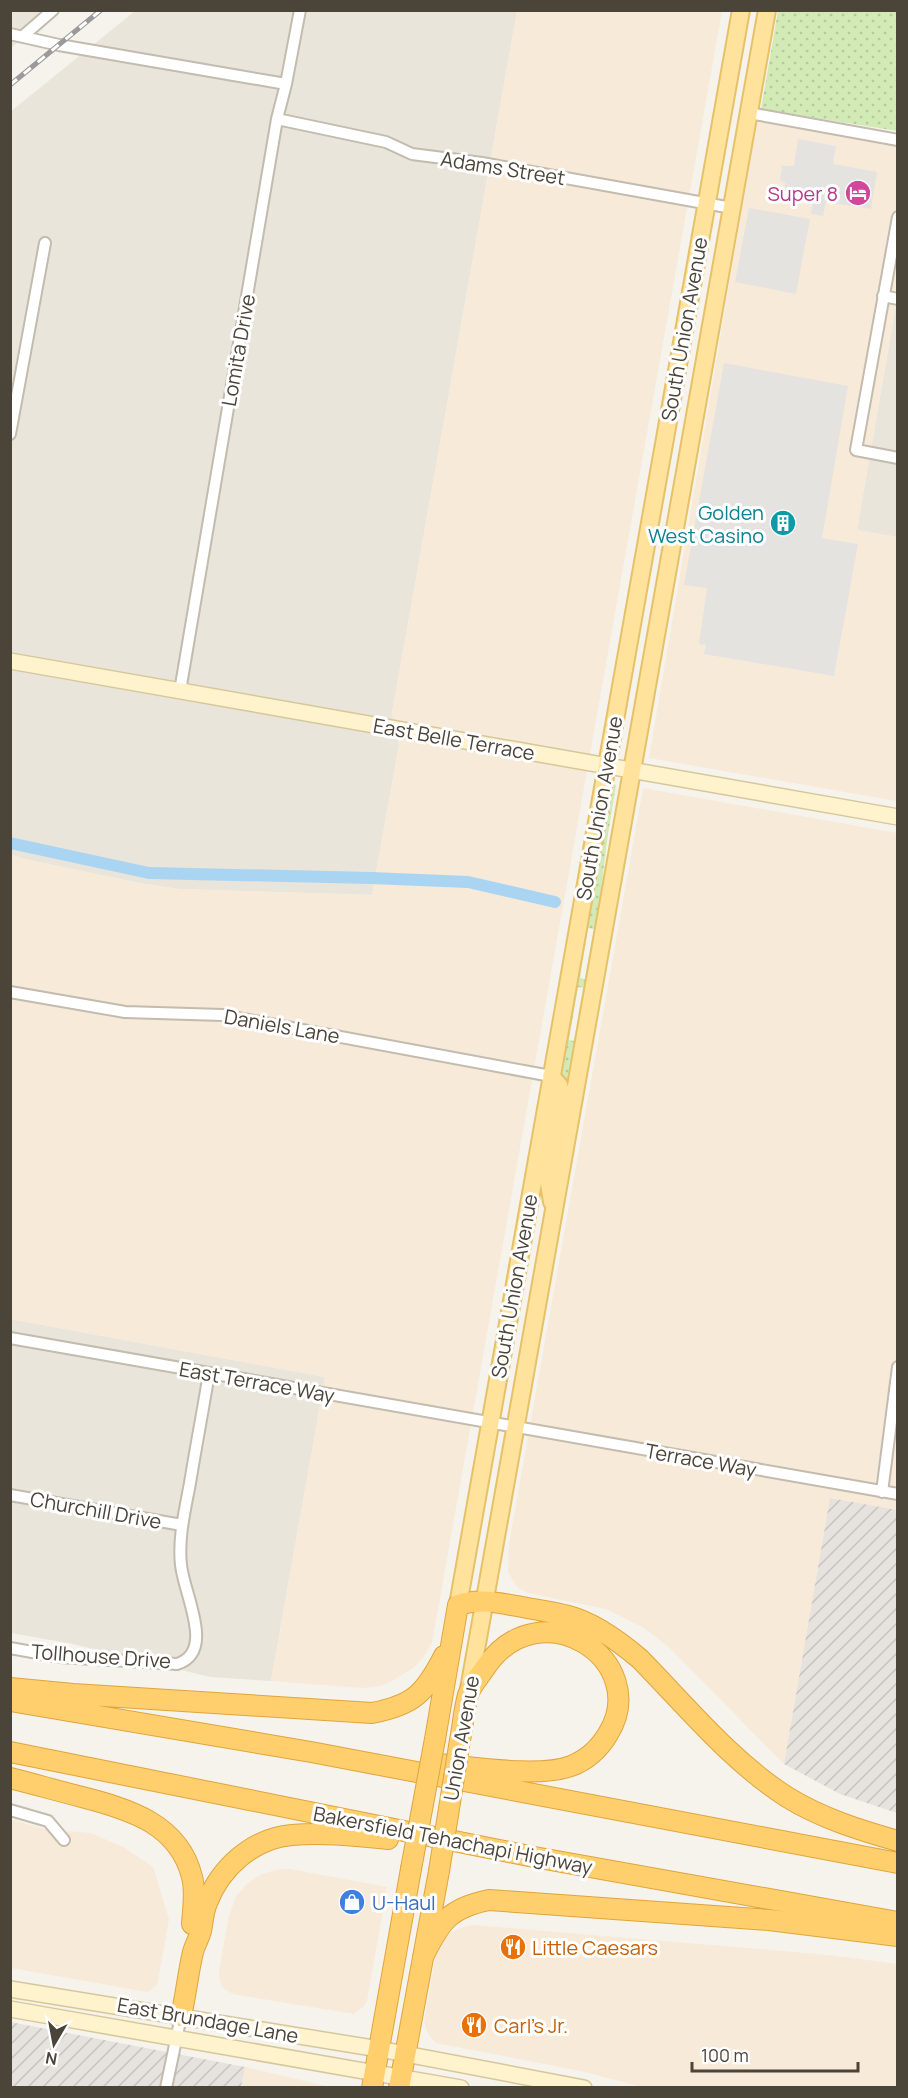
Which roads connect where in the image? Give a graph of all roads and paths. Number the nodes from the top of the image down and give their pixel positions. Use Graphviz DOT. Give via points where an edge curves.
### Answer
graph roads {
  1 [pos="53,10"];
  2 [pos="300,10"];
  3 [pos="741,10"];
  4 [pos="767,10"];
  5 [pos="10,34"];
  6 [pos="23,36"];
  7 [pos="286,84"];
  8 [pos="749,113"];
  9 [pos="277,119"];
  10 [pos="897,140"];
  11 [pos="707,204"];
  12 [pos="732,208"];
  13 [pos="897,217"];
  14 [pos="45,243"];
  15 [pos="884,296"];
  16 [pos="897,298"];
  17 [pos="10,434"];
  18 [pos="897,458"];
  19 [pos="10,661"];
  20 [pos="180,691"];
  21 [pos="607,766"];
  22 [pos="633,771"];
  23 [pos="897,817"];
  24 [pos="10,992"];
  25 [pos="551,1076"];
  26 [pos="555,1208"];
  27 [pos="10,1338"];
  28 [pos="897,1367"];
  29 [pos="209,1373"];
  30 [pos="503,1425"];
  31 [pos="882,1492"];
  32 [pos="897,1494"];
  33 [pos="10,1495"];
  34 [pos="182,1525"];
  35 [pos="485,1600"];
  36 [pos="458,1605"];
  37 [pos="452,1640"];
  38 [pos="10,1648"];
  39 [pos="10,1688"];
  40 [pos="469,1692"];
  41 [pos="10,1701"];
  42 [pos="10,1752"];
  43 [pos="311,1752"];
  44 [pos="10,1778"];
  45 [pos="10,1810"];
  46 [pos="64,1840"];
  47 [pos="897,1841"];
  48 [pos="534,1857"];
  49 [pos="897,1863"];
  50 [pos="897,1922"];
  51 [pos="897,1936"];
  52 [pos="194,1950"];
  53 [pos="423,1957"];
  54 [pos="10,1989"];
  55 [pos="10,2009"];
  56 [pos="181,2016"];
  57 [pos="177,2039"];
  58 [pos="379,2049"];
  59 [pos="405,2054"];
  60 [pos="374,2080"];
  61 [pos="400,2082"];
  62 [pos="166,2088"];
  63 [pos="461,2088"];
  64 [pos="584,2088"];
  1 -- 6 [label="street"];
  2 -- 7 [label="street, Lomita Drive"];
  3 -- 11 [label="main road, South Union Avenue"];
  4 -- 8 [label="main road, South Union Avenue"];
  5 -- 6 [label="street"];
  6 -- 7 [label="street"];
  7 -- 9 [label="street, Lomita Drive"];
  8 -- 10 [label="street"];
  8 -- 12 [label="main road, South Union Avenue"];
  9 -- 11 [label="street, Adams Street" via="386,142 412,154"];
  9 -- 20 [label="street, Lomita Drive"];
  11 -- 12 [label="street, Adams Street"];
  11 -- 21 [label="main road, South Union Avenue"];
  12 -- 22 [label="main road, South Union Avenue"];
  13 -- 15 [label="street"];
  14 -- 17 [label="street"];
  15 -- 16 [label="street"];
  15 -- 18 [label="street" via="856,450"];
  19 -- 20 [label="main road, East Belle Terrace"];
  20 -- 21 [label="main road, East Belle Terrace"];
  21 -- 22 [label="main road, East Belle Terrace"];
  21 -- 25 [label="main road, South Union Avenue"];
  22 -- 23 [label="main road, East Belle Terrace"];
  22 -- 26 [label="main road, South Union Avenue"];
  24 -- 25 [label="street, Daniels Lane" via="125,1012 222,1015"];
  25 -- 26 [label="main road" via="561,1092 548,1177"];
  25 -- 30 [label="main road, South Union Avenue"];
  26 -- 30 [label="main road, South Union Avenue"];
  27 -- 29 [label="street, East Terrace Way"];
  28 -- 31 [label="street"];
  29 -- 30 [label="street, East Terrace Way"];
  29 -- 34 [label="street"];
  30 -- 31 [label="street, Terrace Way"];
  30 -- 35 [label="main road, South Union Avenue"];
  30 -- 36 [label="main road, South Union Avenue"];
  31 -- 32 [label="street, Terrace Way"];
  33 -- 34 [label="street, Churchill Drive"];
  34 -- 38 [label="street, Tollhouse Drive" via="181,1565 197,1640 191,1657 177,1664 60,1657"];
  35 -- 36 [label="highway"];
  35 -- 40 [label="main road, Union Avenue"];
  35 -- 47 [label="highway" via="571,1617 609,1635 640,1659 760,1778 814,1812"];
  36 -- 37 [label="highway, Union Avenue"];
  37 -- 39 [label="highway" via="427,1686 414,1698 395,1708 372,1713"];
  37 -- 58 [label="highway, Union Avenue, bridge"];
  40 -- 43 [label="highway" via="508,1642 531,1633 552,1632 572,1636 594,1651 616,1682 617,1712 598,1750 572,1766 551,1771"];
  40 -- 53 [label="highway, Union Avenue, bridge"];
  41 -- 43 [label="highway"];
  42 -- 48 [label="highway, Bakersfield Tehachapi Highway"];
  43 -- 49 [label="highway"];
  44 -- 52 [label="highway" via="132,1812 170,1836 193,1880"];
  45 -- 46 [label="street" via="48,1821"];
  48 -- 50 [label="highway, Bakersfield Tehachapi Highway"];
  48 -- 52 [label="highway" via="354,1835 293,1834 273,1839 242,1855 222,1875 206,1905"];
  51 -- 53 [label="highway" via="770,1920 489,1900 474,1903 446,1918 436,1929"];
  52 -- 56 [label="highway"];
  53 -- 59 [label="highway, Union Avenue"];
  54 -- 56 [label="main road, East Brundage Lane"];
  55 -- 57 [label="main road, East Brundage Lane"];
  56 -- 57 [label="street"];
  56 -- 58 [label="main road, East Brundage Lane"];
  57 -- 60 [label="main road, East Brundage Lane"];
  57 -- 62 [label="street"];
  58 -- 59 [label="main road, East Brundage Lane"];
  58 -- 60 [label="highway, Union Avenue"];
  59 -- 61 [label="highway, Union Avenue"];
  59 -- 64 [label="main road, East Brundage Lane"];
  60 -- 61 [label="main road, East Brundage Lane"];
  61 -- 63 [label="main road, East Brundage Lane"];
}
